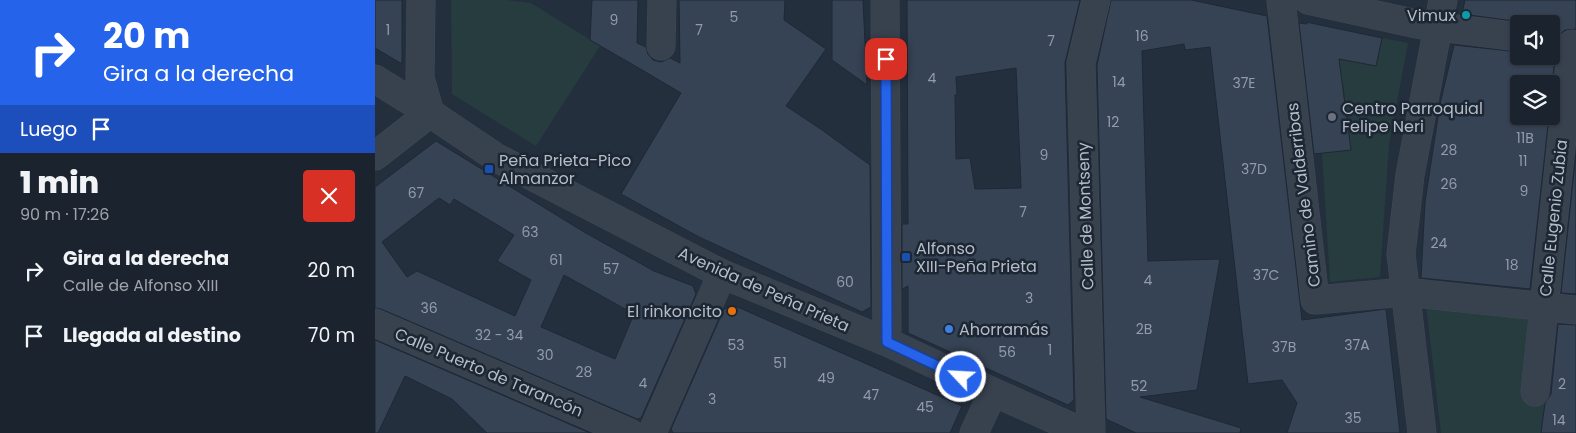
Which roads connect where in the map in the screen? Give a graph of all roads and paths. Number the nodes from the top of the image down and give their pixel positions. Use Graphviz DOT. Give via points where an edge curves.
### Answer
graph roads {
  1 [pos="421,0"];
  2 [pos="662,0"];
  3 [pos="885,0"];
  4 [pos="1096,0"];
  5 [pos="1281,0"];
  6 [pos="1308,0"];
  7 [pos="1440,13"];
  8 [pos="1510,34"];
  9 [pos="1566,44"];
  10 [pos="661,46"];
  11 [pos="375,79"];
  12 [pos="430,113"];
  13 [pos="375,156"];
  14 [pos="722,274"];
  15 [pos="1405,292"];
  16 [pos="1543,306"];
  17 [pos="1576,310"];
  18 [pos="375,323"];
  19 [pos="887,342"];
  20 [pos="993,392"];
  21 [pos="1535,392"];
  22 [pos="630,433"];
  23 [pos="652,433"];
  24 [pos="975,433"];
  25 [pos="1085,433"];
  26 [pos="1091,433"];
  27 [pos="1421,433"];
  1 -- 12 [label="street" via="420,78"];
  2 -- 10 [label="street"];
  3 -- 19 [label="street"];
  4 -- 26 [label="street, Calle de Montseny" via="1081,63"];
  5 -- 15 [label="street, Camino de Valderribas" via="1315,300"];
  6 -- 7 [label="street" via="1417,24"];
  7 -- 8 [label="street"];
  7 -- 15 [label="street" via="1409,175 1401,254"];
  9 -- 16 [label="street, Calle Eugenio Zubia"];
  11 -- 12 [label="street, Avenida de Peña Prieta"];
  12 -- 13 [label="street"];
  12 -- 14 [label="street, Avenida de Peña Prieta" via="497,158"];
  14 -- 19 [label="street, Avenida de Peña Prieta"];
  14 -- 23 [label="street"];
  15 -- 16 [label="street"];
  15 -- 27 [label="street"];
  16 -- 17 [label="street"];
  16 -- 21 [label="street, Calle Eugenio Zubia"];
  18 -- 22 [label="street, Calle Puerto de Tarancón"];
  19 -- 20 [label="street, Avenida de Peña Prieta"];
  20 -- 24 [label="street"];
  20 -- 25 [label="street, Avenida de Peña Prieta"];
}
